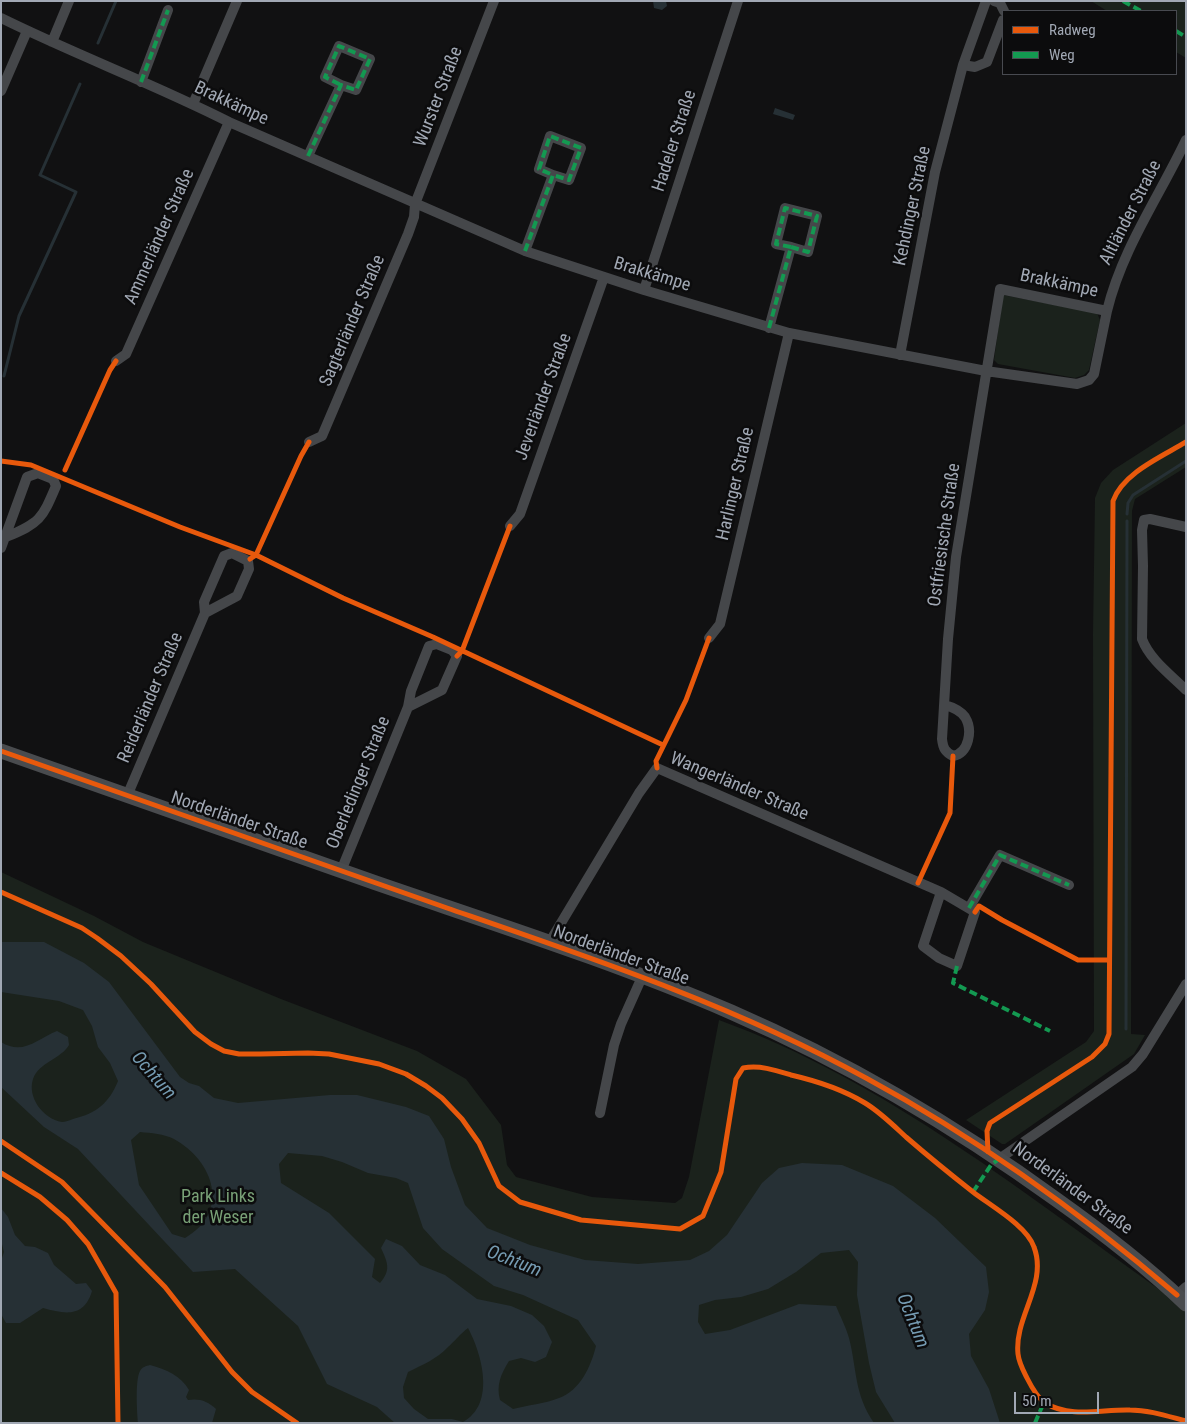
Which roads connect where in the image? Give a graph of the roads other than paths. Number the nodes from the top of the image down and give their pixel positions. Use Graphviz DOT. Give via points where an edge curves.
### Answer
graph roads {
  1 [pos="69,1"];
  2 [pos="237,1"];
  3 [pos="494,1"];
  4 [pos="738,1"];
  5 [pos="986,1"];
  6 [pos="994,1"];
  7 [pos="168,10"];
  8 [pos="1003,10"];
  9 [pos="1,18"];
  10 [pos="1002,23"];
  11 [pos="27,31"];
  12 [pos="52,42"];
  13 [pos="963,65"];
  14 [pos="141,82"];
  15 [pos="341,85"];
  16 [pos="1,91"];
  17 [pos="193,104"];
  18 [pos="229,122"];
  19 [pos="1186,140"];
  20 [pos="308,156"];
  21 [pos="1181,159"];
  22 [pos="553,175"];
  23 [pos="415,204"];
  24 [pos="791,247"];
  25 [pos="525,251"];
  26 [pos="604,277"];
  27 [pos="644,290"];
  28 [pos="1107,311"];
  29 [pos="770,328"];
  30 [pos="788,333"];
  31 [pos="900,355"];
  32 [pos="116,361"];
  33 [pos="986,371"];
  34 [pos="309,442"];
  35 [pos="510,526"];
  36 [pos="1186,527"];
  37 [pos="6,537"];
  38 [pos="1,548"];
  39 [pos="204,612"];
  40 [pos="709,638"];
  41 [pos="1186,690"];
  42 [pos="945,705"];
  43 [pos="408,707"];
  44 [pos="1,751"];
  45 [pos="127,796"];
  46 [pos="341,871"];
  47 [pos="1069,885"];
  48 [pos="941,892"];
  49 [pos="969,908"];
  50 [pos="548,943"];
  51 [pos="642,977"];
  52 [pos="1186,984"];
  53 [pos="600,1113"];
  54 [pos="999,1159"];
  55 [pos="1183,1295"];
  1 -- 12 [label="street"];
  2 -- 17 [label="street"];
  3 -- 23 [label="street, Wurster Straße"];
  4 -- 27 [label="street, Hadeler Straße"];
  5 -- 13 [label="street, Kehdinger Straße"];
  6 -- 8 [label="street"];
  7 -- 14 [label="street"];
  9 -- 11 [label="street, Brakkämpe"];
  10 -- 13 [label="street" via="987,62 975,67"];
  11 -- 12 [label="street, Brakkämpe"];
  11 -- 16 [label="street"];
  12 -- 14 [label="street, Brakkämpe"];
  13 -- 31 [label="street, Kehdinger Straße" via="935,172"];
  14 -- 17 [label="street, Brakkämpe"];
  15 -- 15 [label="street" via="356,90 370,59 339,46 325,77"];
  15 -- 20 [label="street"];
  17 -- 18 [label="street, Brakkämpe"];
  18 -- 20 [label="street, Brakkämpe"];
  18 -- 32 [label="street, Ammerländer Straße" via="126,354"];
  19 -- 21 [label="street, Altländer Straße"];
  20 -- 23 [label="street, Brakkämpe"];
  21 -- 28 [label="street, Altländer Straße" via="1132,242 1118,273"];
  22 -- 22 [label="street" via="569,180 581,148 550,136 539,169"];
  22 -- 25 [label="street"];
  23 -- 25 [label="street, Brakkämpe"];
  23 -- 34 [label="street, Sagterländer Straße" via="408,234 322,436"];
  24 -- 24 [label="street" via="808,252 817,216 785,208 776,244"];
  24 -- 29 [label="street"];
  25 -- 26 [label="street, Brakkämpe"];
  26 -- 27 [label="street, Brakkämpe"];
  26 -- 35 [label="street, Jeverländer Straße" via="520,514"];
  27 -- 29 [label="street, Brakkämpe"];
  28 -- 33 [label="street, Brakkämpe" via="1094,374 1083,383 1068,384"];
  28 -- 33 [label="street, Brakkämpe" via="1000,289"];
  29 -- 30 [label="street, Brakkämpe"];
  30 -- 31 [label="street, Brakkämpe"];
  30 -- 40 [label="street, Harlinger Straße" via="720,624"];
  31 -- 33 [label="street, Brakkämpe"];
  33 -- 42 [label="street, Ostfriesische Straße" via="956,557"];
  36 -- 41 [label="street" via="1150,519 1144,520 1142,530 1142,639 1151,655"];
  37 -- 37 [label="street" via="37,521 45,512 56,486 52,479 38,473 28,477"];
  37 -- 38 [label="street"];
  39 -- 39 [label="street, Reiderländer Straße" via="237,596 249,569 248,561 232,553 224,556 204,602"];
  39 -- 45 [label="street, Reiderländer Straße"];
  42 -- 42 [label="street, Ostfriesische Straße" via="943,748 953,756 967,747 968,728 959,711"];
  43 -- 43 [label="street, Oberledinger Straße" via="442,690 456,656 452,650 437,644 430,646 411,691"];
  43 -- 46 [label="street, Oberledinger Straße"];
  44 -- 45 [label="street, Norderländer Straße"];
  45 -- 46 [label="street, Norderländer Straße"];
  46 -- 50 [label="street, Norderländer Straße"];
  47 -- 49 [label="street" via="1000,855"];
  48 -- 49 [label="street"];
  48 -- 49 [label="street" via="923,946 957,966 975,912"];
  48 -- 50 [label="street, Wangerländer Straße" via="657,768"];
  50 -- 51 [label="street, Norderländer Straße"];
  51 -- 53 [label="street, Norderländer Straße" via="614,1045"];
  51 -- 54 [label="street, Norderländer Straße" via="746,1019 863,1076"];
  52 -- 54 [label="street" via="1132,1067"];
  54 -- 55 [label="street, Norderländer Straße"];
}
